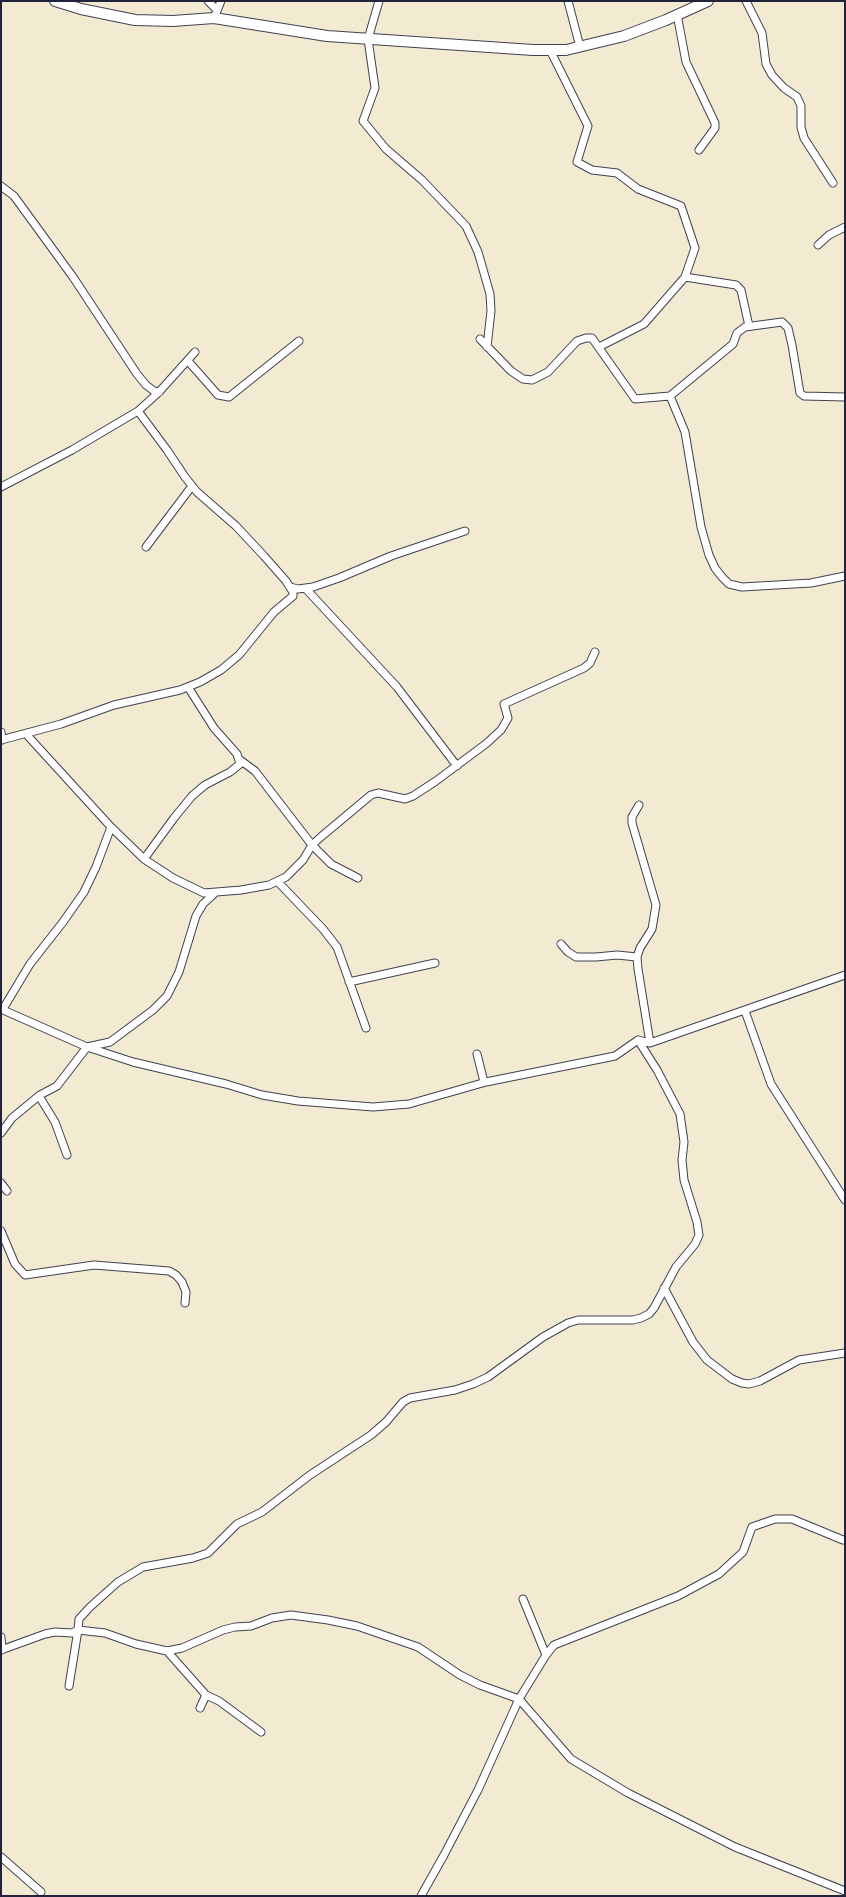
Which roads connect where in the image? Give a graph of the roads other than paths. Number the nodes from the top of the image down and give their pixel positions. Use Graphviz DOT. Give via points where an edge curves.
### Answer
graph roads {
  1 [pos="56,1"];
  2 [pos="208,1"];
  3 [pos="221,1"];
  4 [pos="380,1"];
  5 [pos="568,1"];
  6 [pos="708,1"];
  7 [pos="746,1"];
  8 [pos="215,14"];
  9 [pos="677,14"];
  10 [pos="368,39"];
  11 [pos="580,47"];
  12 [pos="550,50"];
  13 [pos="699,150"];
  14 [pos="833,183"];
  15 [pos="1,186"];
  16 [pos="845,227"];
  17 [pos="818,245"];
  18 [pos="684,277"];
  19 [pos="748,326"];
  20 [pos="480,339"];
  21 [pos="298,341"];
  22 [pos="487,347"];
  23 [pos="599,348"];
  24 [pos="196,352"];
  25 [pos="188,361"];
  26 [pos="160,392"];
  27 [pos="670,396"];
  28 [pos="845,396"];
  29 [pos="138,411"];
  30 [pos="192,486"];
  31 [pos="1,487"];
  32 [pos="465,531"];
  33 [pos="146,547"];
  34 [pos="845,576"];
  35 [pos="290,587"];
  36 [pos="306,588"];
  37 [pos="595,652"];
  38 [pos="188,687"];
  39 [pos="1,732"];
  40 [pos="26,734"];
  41 [pos="2,740"];
  42 [pos="240,760"];
  43 [pos="457,766"];
  44 [pos="639,805"];
  45 [pos="111,827"];
  46 [pos="312,845"];
  47 [pos="144,859"];
  48 [pos="358,878"];
  49 [pos="278,882"];
  50 [pos="214,894"];
  51 [pos="560,944"];
  52 [pos="637,957"];
  53 [pos="435,963"];
  54 [pos="845,975"];
  55 [pos="349,982"];
  56 [pos="2,1009"];
  57 [pos="745,1011"];
  58 [pos="366,1028"];
  59 [pos="638,1040"];
  60 [pos="650,1043"];
  61 [pos="88,1046"];
  62 [pos="477,1054"];
  63 [pos="484,1082"];
  64 [pos="39,1096"];
  65 [pos="1,1133"];
  66 [pos="67,1156"];
  67 [pos="1,1183"];
  68 [pos="7,1191"];
  69 [pos="845,1200"];
  70 [pos="1,1231"];
  71 [pos="664,1288"];
  72 [pos="185,1303"];
  73 [pos="845,1353"];
  74 [pos="843,1540"];
  75 [pos="523,1599"];
  76 [pos="78,1630"];
  77 [pos="1,1637"];
  78 [pos="2,1650"];
  79 [pos="167,1651"];
  80 [pos="546,1655"];
  81 [pos="69,1686"];
  82 [pos="206,1694"];
  83 [pos="519,1699"];
  84 [pos="200,1708"];
  85 [pos="261,1732"];
  86 [pos="1,1857"];
  87 [pos="845,1891"];
  88 [pos="40,1892"];
  89 [pos="421,1896"];
  1 -- 8 [label="street" via="135,20 173,21"];
  2 -- 8 [label="street"];
  3 -- 8 [label="street"];
  4 -- 10 [label="street"];
  5 -- 11 [label="street"];
  6 -- 9 [label="street"];
  7 -- 14 [label="street" via="762,33 766,64 772,76 797,96 804,138"];
  8 -- 10 [label="street" via="327,36"];
  9 -- 11 [label="street" via="624,36"];
  9 -- 13 [label="street" via="686,62 715,123 715,128"];
  10 -- 12 [label="street"];
  10 -- 22 [label="street" via="375,88 363,121 386,149 422,180 466,226 478,252 490,294"];
  11 -- 12 [label="street"];
  12 -- 18 [label="street" via="588,126 577,162 592,170 616,173 638,188 681,206 695,248"];
  15 -- 26 [label="street" via="14,196 73,277 137,374 146,385"];
  16 -- 17 [label="street"];
  18 -- 19 [label="street" via="736,285 741,290"];
  18 -- 23 [label="street" via="644,324"];
  19 -- 27 [label="street" via="737,333 733,344"];
  19 -- 28 [label="street" via="782,322 788,328 800,393 804,396"];
  20 -- 22 [label="street"];
  21 -- 25 [label="street" via="229,397 218,395"];
  22 -- 23 [label="street" via="512,371 532,380 548,372 577,341 592,338"];
  23 -- 27 [label="street" via="635,399"];
  24 -- 25 [label="street"];
  25 -- 26 [label="street"];
  26 -- 29 [label="street"];
  27 -- 34 [label="street" via="686,432 701,527 709,555 722,578 729,584 742,587 802,584"];
  29 -- 30 [label="street"];
  29 -- 31 [label="street"];
  30 -- 33 [label="street"];
  30 -- 35 [label="street" via="264,556"];
  32 -- 36 [label="street"];
  35 -- 36 [label="street"];
  35 -- 38 [label="street" via="293,592 290,600 274,612 239,656 221,670"];
  36 -- 43 [label="street" via="397,687"];
  37 -- 43 [label="street" via="584,668 504,704 508,718 501,730"];
  38 -- 40 [label="street" via="114,705"];
  38 -- 42 [label="street"];
  39 -- 41 [label="street"];
  40 -- 41 [label="street"];
  40 -- 45 [label="street"];
  42 -- 46 [label="street" via="255,771"];
  42 -- 47 [label="street" via="238,767 192,796"];
  43 -- 46 [label="street" via="405,799 378,793 371,795"];
  44 -- 52 [label="street" via="632,823 656,905 652,929"];
  45 -- 47 [label="street"];
  45 -- 56 [label="street" via="84,892 30,964"];
  46 -- 48 [label="street" via="331,864"];
  46 -- 49 [label="street" via="303,860"];
  47 -- 50 [label="street" via="192,889"];
  49 -- 50 [label="street"];
  49 -- 55 [label="street" via="337,947"];
  50 -- 61 [label="street" via="196,916 179,972 167,996 110,1042"];
  51 -- 52 [label="street" via="576,957"];
  52 -- 60 [label="street"];
  53 -- 55 [label="street"];
  54 -- 57 [label="street"];
  55 -- 58 [label="street"];
  56 -- 61 [label="street"];
  57 -- 60 [label="street"];
  57 -- 69 [label="street" via="771,1084"];
  59 -- 60 [label="street"];
  59 -- 63 [label="street" via="615,1056"];
  59 -- 71 [label="street" via="680,1114 684,1180 698,1222 699,1235 695,1244"];
  61 -- 63 [label="street" via="133,1062 298,1101 373,1107 409,1104"];
  61 -- 64 [label="street" via="57,1086"];
  62 -- 63 [label="street"];
  64 -- 65 [label="street" via="12,1118"];
  64 -- 66 [label="street" via="56,1122"];
  67 -- 68 [label="street"];
  70 -- 72 [label="street" via="15,1264 25,1275 94,1265 169,1271 182,1282 186,1292"];
  71 -- 73 [label="street" via="693,1342 707,1360 742,1383 760,1382 799,1360"];
  71 -- 76 [label="street" via="654,1308 642,1318 568,1323 488,1377 455,1390 403,1402 371,1435 310,1475 262,1512 237,1524 208,1553 143,1567 125,1577 80,1619"];
  74 -- 80 [label="street" via="792,1519 775,1519 752,1527 743,1552 719,1574 678,1596 554,1645"];
  75 -- 80 [label="street"];
  76 -- 78 [label="street" via="45,1634"];
  76 -- 79 [label="street" via="105,1633"];
  76 -- 81 [label="street"];
  77 -- 78 [label="street"];
  79 -- 82 [label="street"];
  79 -- 83 [label="street" via="223,1630 251,1626 272,1618 291,1615 328,1620 357,1626 418,1647 460,1675"];
  80 -- 83 [label="street"];
  82 -- 84 [label="street"];
  82 -- 85 [label="street"];
  83 -- 87 [label="street" via="570,1759 628,1793 736,1847"];
  83 -- 89 [label="street" via="478,1790"];
  86 -- 88 [label="street"];
}
